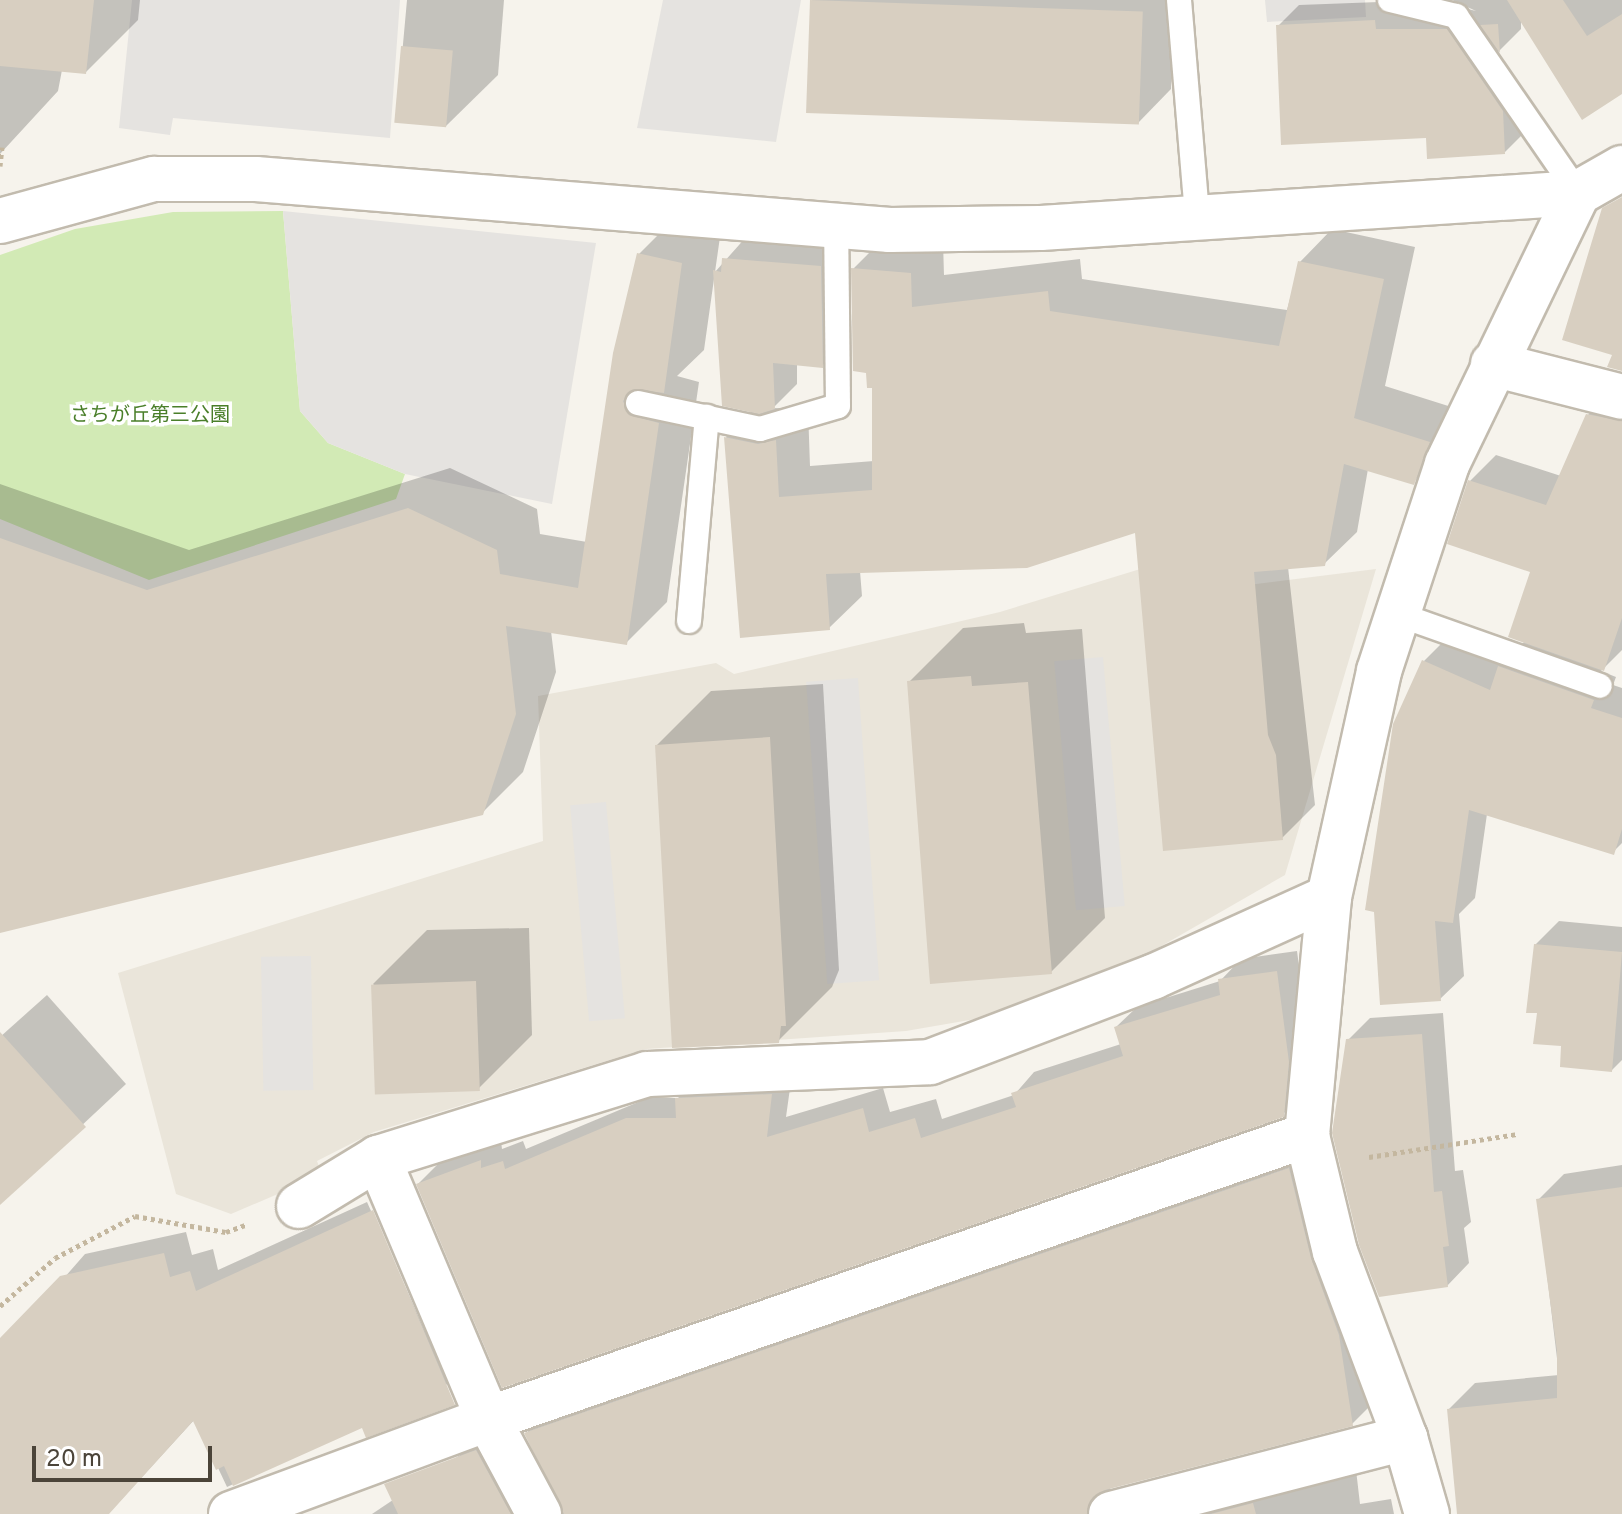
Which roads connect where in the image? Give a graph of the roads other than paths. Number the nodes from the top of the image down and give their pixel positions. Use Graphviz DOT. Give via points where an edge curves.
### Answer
graph roads {
  1 [pos="1179,0"];
  2 [pos="1390,0"];
  3 [pos="1622,168"];
  4 [pos="1578,193"];
  5 [pos="1197,215"];
  6 [pos="0,221"];
  7 [pos="836,226"];
  8 [pos="1493,364"];
  9 [pos="1622,397"];
  10 [pos="638,403"];
  11 [pos="707,417"];
  12 [pos="1397,614"];
  13 [pos="689,621"];
  14 [pos="1600,686"];
  15 [pos="1329,897"];
  16 [pos="1311,1150"];
  17 [pos="378,1158"];
  18 [pos="299,1206"];
  19 [pos="488,1419"];
  20 [pos="1405,1438"];
  21 [pos="231,1514"];
  22 [pos="539,1514"];
  23 [pos="1111,1514"];
  24 [pos="1427,1514"];
  1 -- 5 [label="lane"];
  2 -- 4 [label="lane" via="1456,16"];
  3 -- 4 [label="street"];
  4 -- 5 [label="street"];
  4 -- 8 [label="street"];
  5 -- 7 [label="street" via="1041,228"];
  6 -- 7 [label="street" via="154,179 256,179"];
  7 -- 11 [label="lane" via="838,406 760,429"];
  8 -- 9 [label="street"];
  8 -- 12 [label="street" via="1447,464"];
  10 -- 11 [label="lane"];
  11 -- 13 [label="lane"];
  12 -- 14 [label="lane"];
  12 -- 15 [label="street" via="1379,671"];
  15 -- 16 [label="street"];
  15 -- 17 [label="street" via="1153,977 930,1062 647,1074"];
  16 -- 19 [label="street"];
  16 -- 20 [label="street" via="1335,1252"];
  17 -- 18 [label="street"];
  17 -- 19 [label="street"];
  19 -- 21 [label="street"];
  19 -- 22 [label="street"];
  20 -- 23 [label="street"];
  20 -- 24 [label="street"];
}
